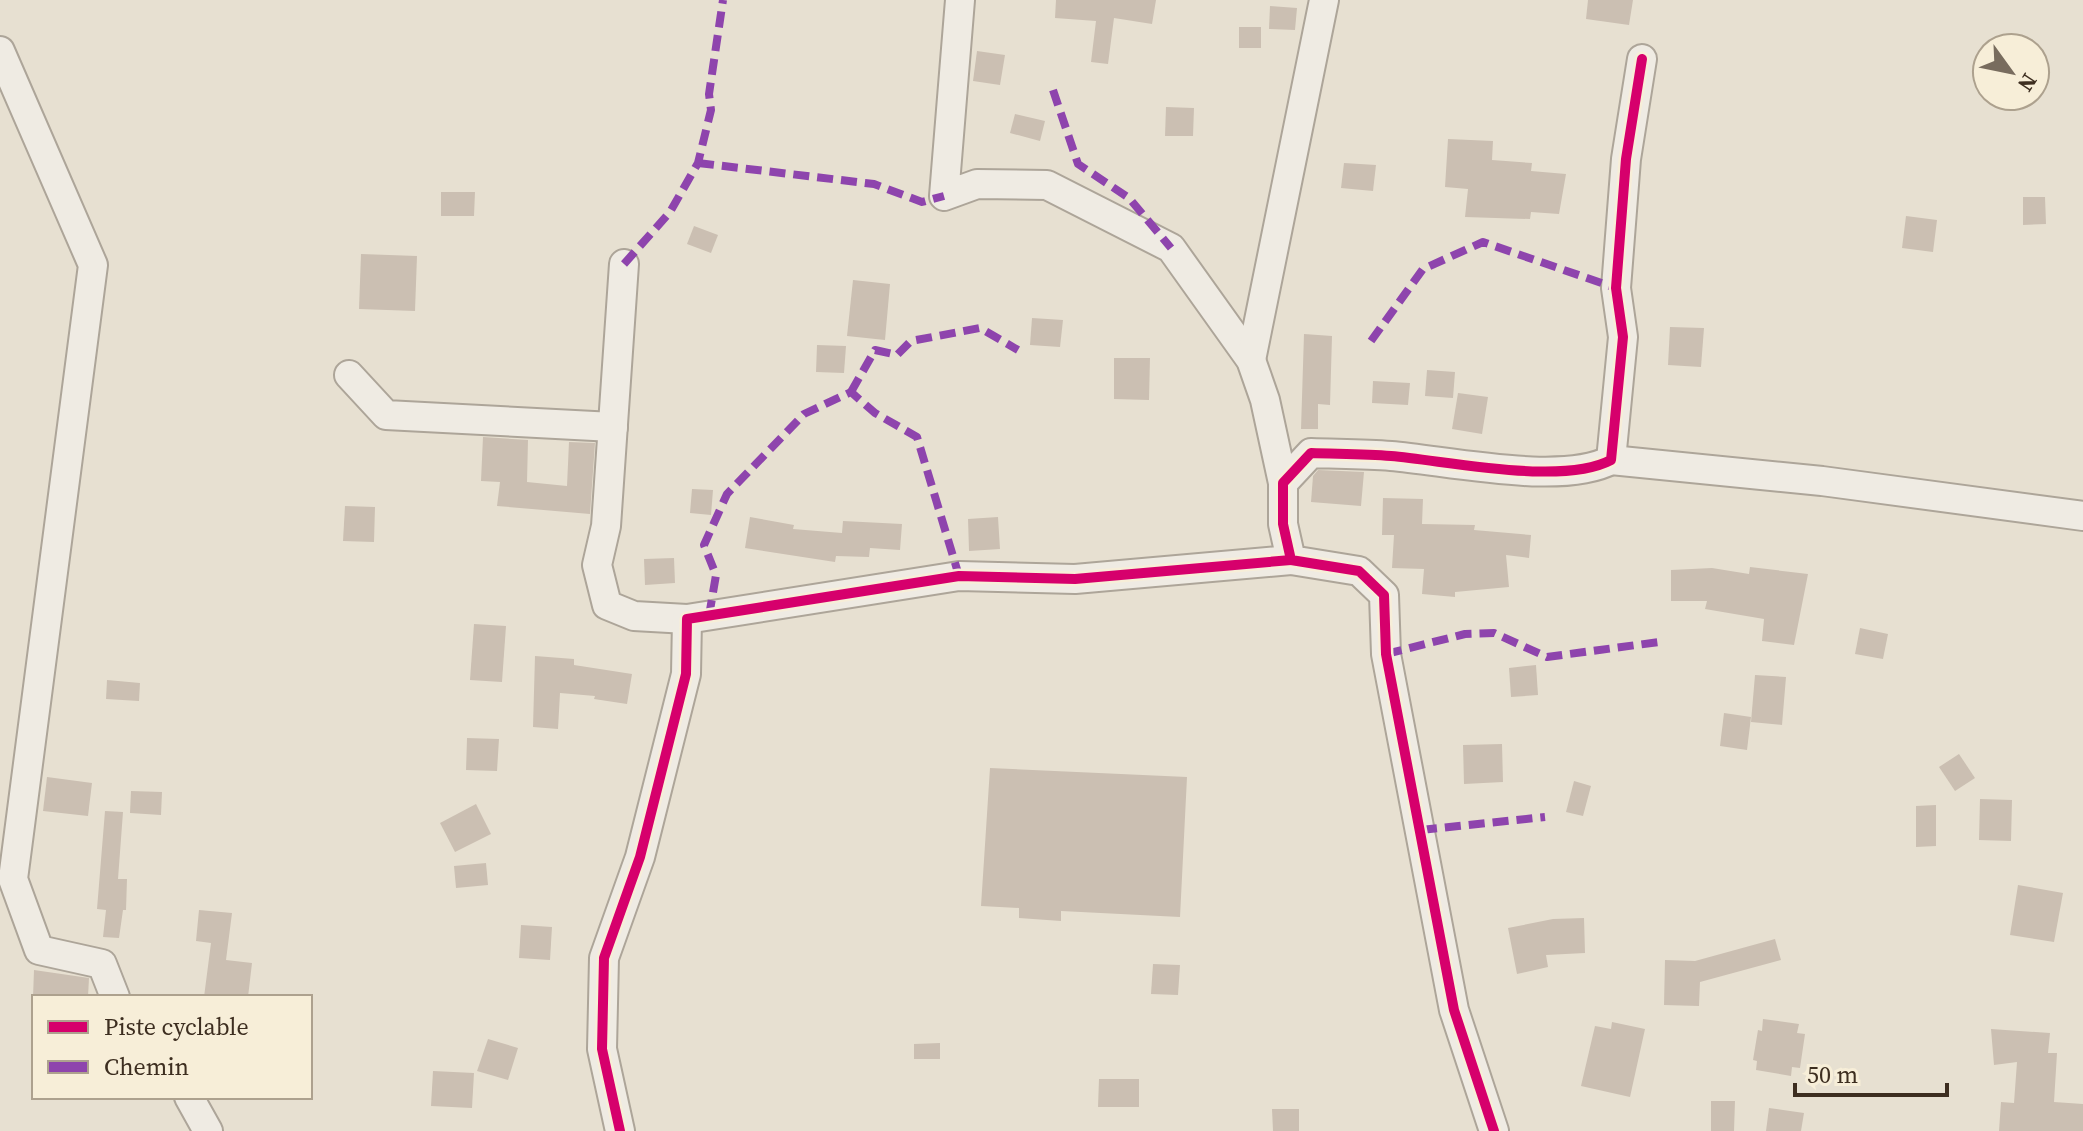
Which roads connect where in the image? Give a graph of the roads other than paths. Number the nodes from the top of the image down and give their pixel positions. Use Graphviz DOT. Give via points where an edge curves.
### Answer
graph roads {
  1 [pos="960,0"];
  2 [pos="1324,0"];
  3 [pos="0,51"];
  4 [pos="1642,59"];
  5 [pos="624,264"];
  6 [pos="1251,360"];
  7 [pos="349,375"];
  8 [pos="613,427"];
  9 [pos="1611,460"];
  10 [pos="1283,483"];
  11 [pos="2083,516"];
  12 [pos="1291,560"];
  13 [pos="687,619"];
  14 [pos="114,995"];
  15 [pos="190,1099"];
  16 [pos="208,1131"];
  17 [pos="620,1131"];
  18 [pos="1494,1131"];
  1 -- 6 [label="street" via="944,196 977,184 1047,185 1171,248"];
  2 -- 6 [label="street"];
  3 -- 14 [label="street" via="93,265 13,879 39,950 102,964"];
  4 -- 9 [label="street" via="1626,159 1616,288 1623,337"];
  5 -- 8 [label="street"];
  6 -- 10 [label="street"];
  7 -- 8 [label="street" via="386,415"];
  8 -- 13 [label="street" via="606,526 597,565 607,605 634,616"];
  9 -- 10 [label="street" via="1591,470 1512,469 1311,453"];
  9 -- 11 [label="street" via="1822,481"];
  10 -- 12 [label="street" via="1283,524"];
  12 -- 13 [label="street" via="1075,579 959,576"];
  12 -- 18 [label="street" via="1359,571 1384,595 1386,654 1454,1010"];
  13 -- 17 [label="street" via="686,674 640,857 604,958 602,1049"];
  15 -- 16 [label="street"];
}
